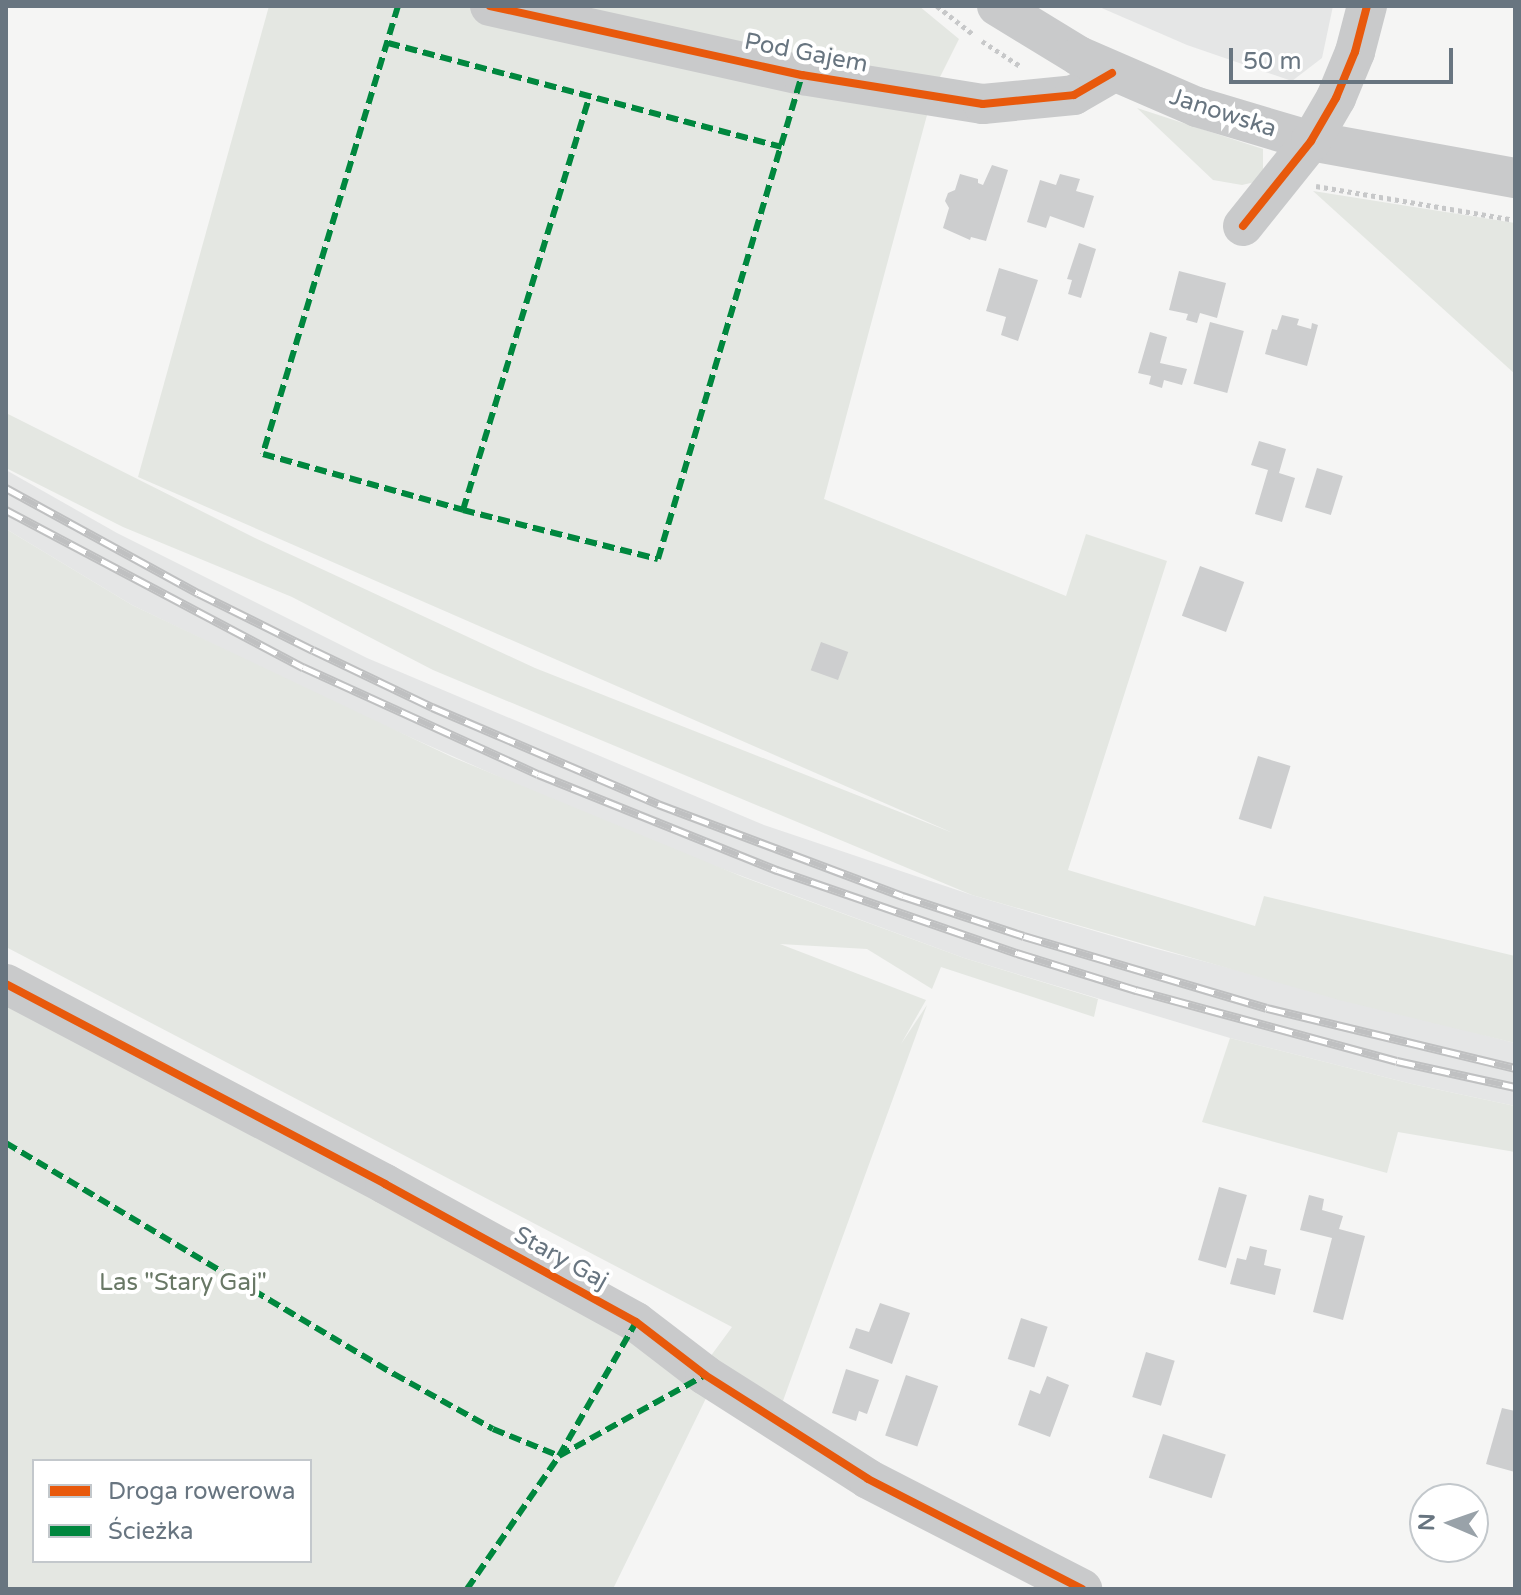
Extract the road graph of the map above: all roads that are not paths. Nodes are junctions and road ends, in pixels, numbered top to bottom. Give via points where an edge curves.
1 (490, 6) edge
2 (997, 6) edge
3 (1367, 6) edge
4 (1112, 73) junction
5 (1311, 141) junction
6 (1515, 178) edge
7 (1243, 226) dead end
8 (6, 984) edge
9 (1082, 1589) edge

1 - 4 street, Pod Gajem via 802,75 983,104 1074,95
2 - 4 street, Janowska
3 - 5 street via 1346,75
4 - 5 street, Janowska via 1197,107
5 - 6 street, Janowska
5 - 7 street
8 - 9 street, Stary Gaj via 636,1322 705,1375 868,1479

